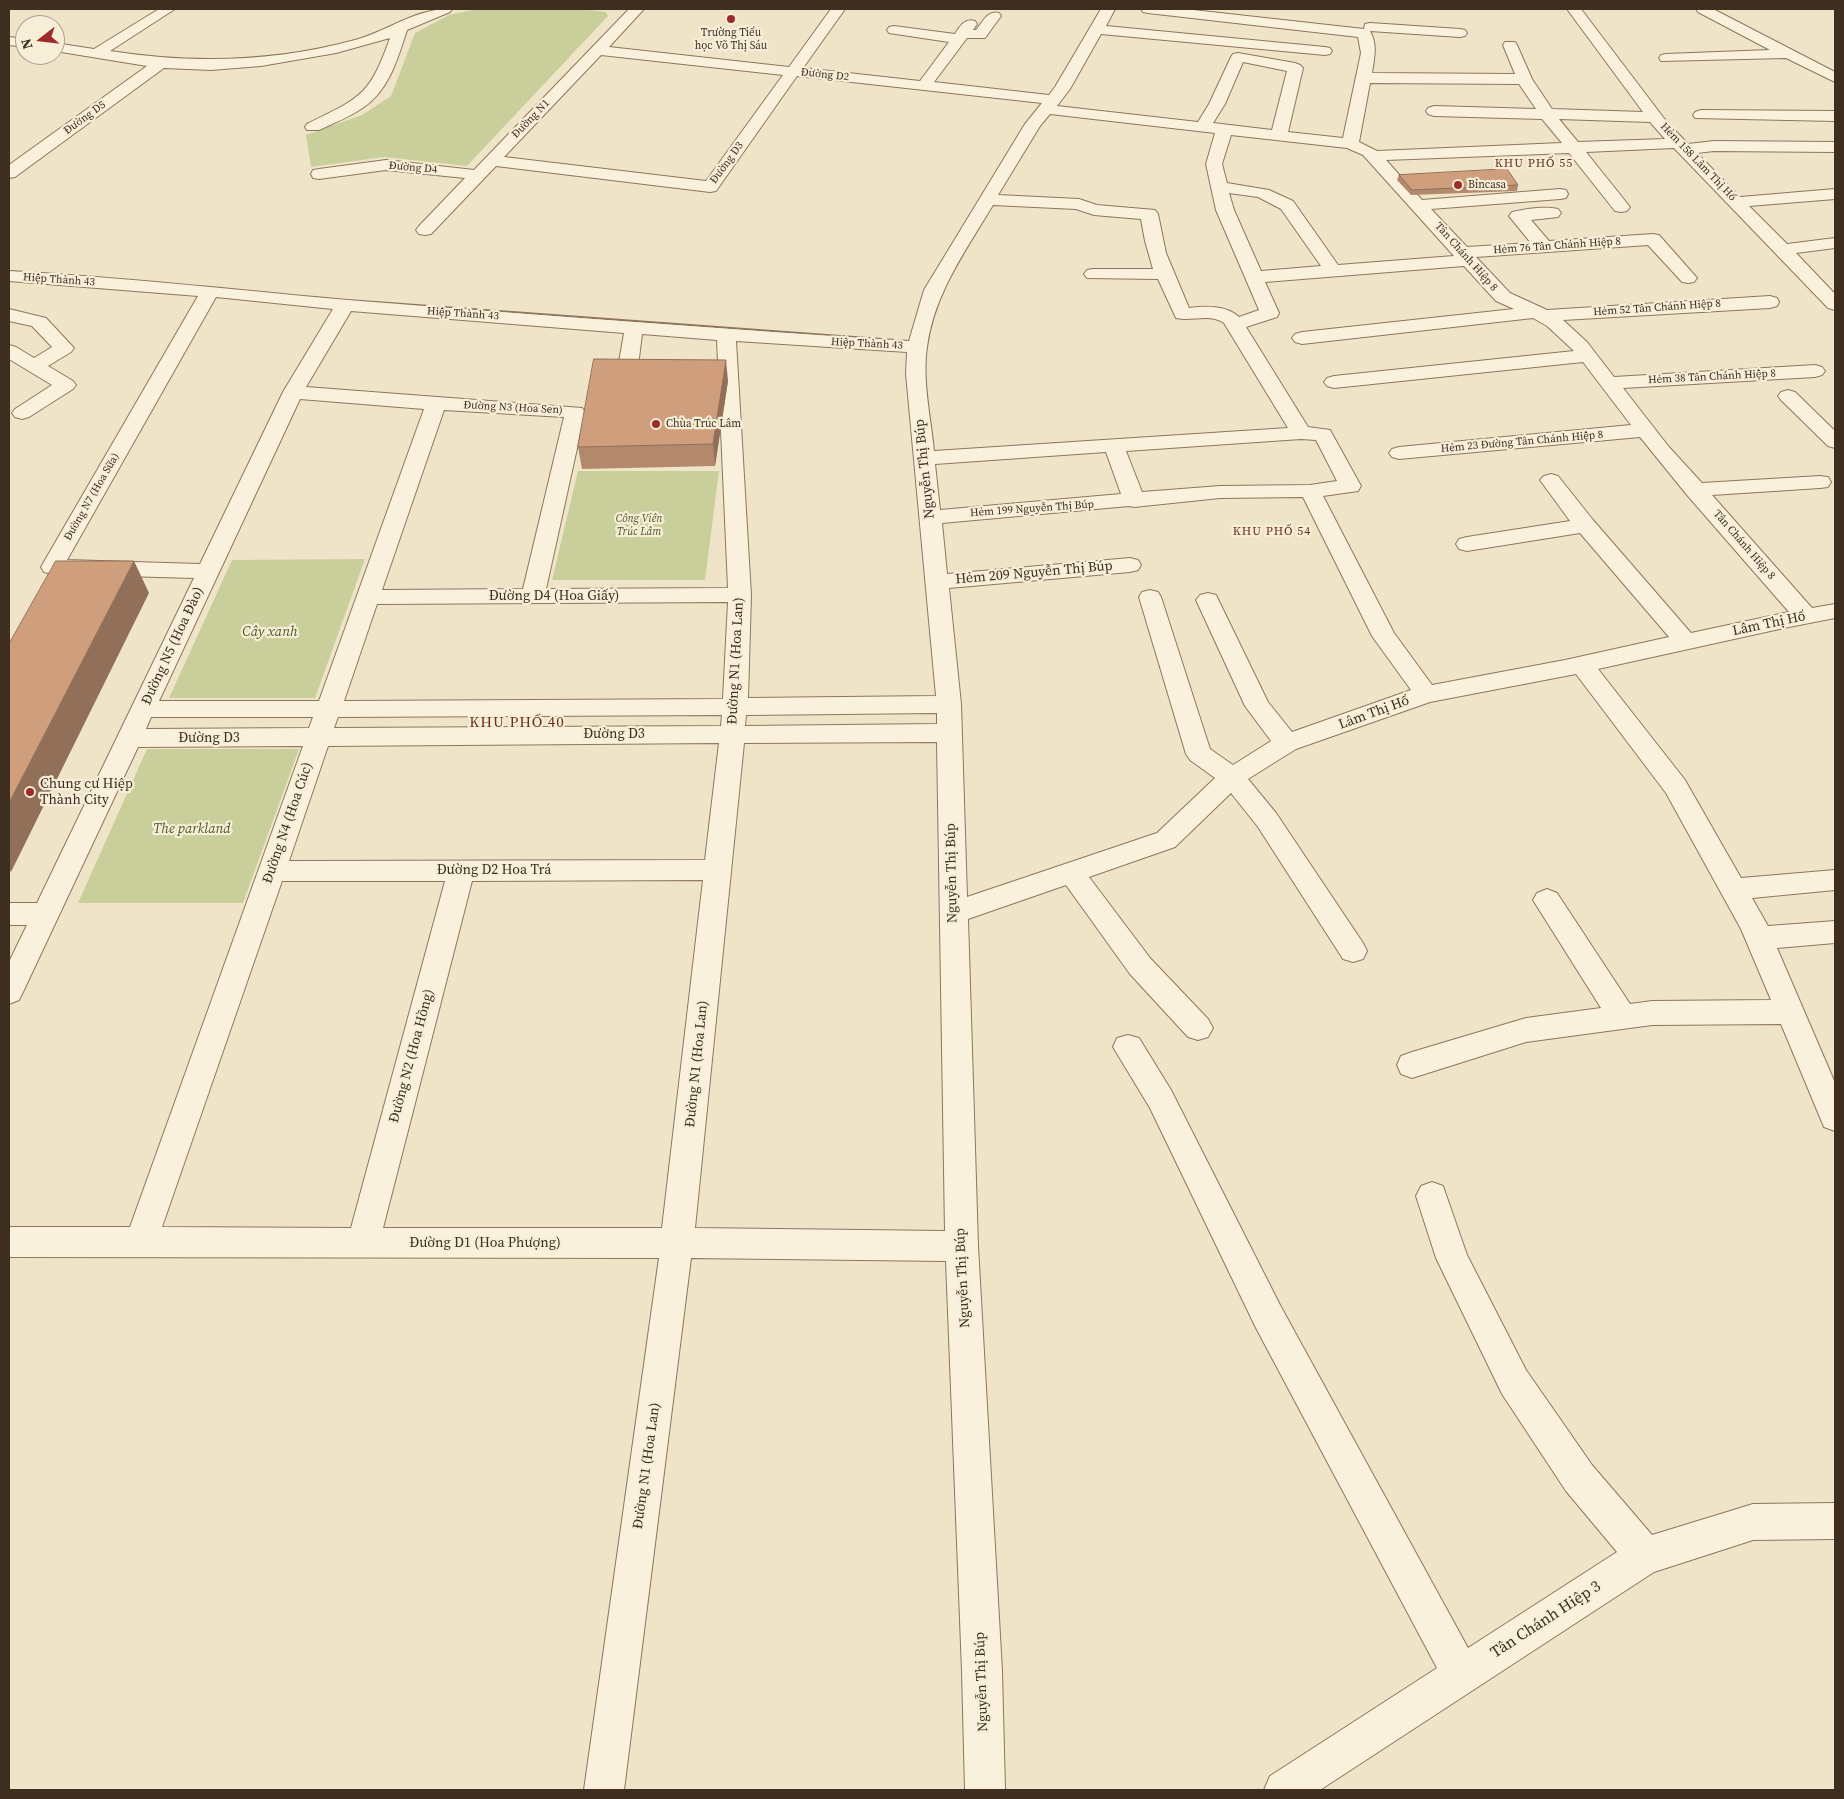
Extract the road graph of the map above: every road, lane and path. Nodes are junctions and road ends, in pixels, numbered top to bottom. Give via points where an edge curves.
1 (168, 9) edge
2 (445, 9) edge
3 (637, 9) edge
4 (838, 9) edge
5 (1148, 9) edge
6 (1574, 9) edge
7 (1738, 10) dead end
8 (1709, 12) edge
9 (1247, 14) edge
10 (1380, 15) dead end
11 (994, 16) dead end
12 (1102, 19) edge
13 (400, 30) junction
14 (894, 30) dead end
15 (1367, 30) junction
16 (964, 32) junction
17 (1460, 33) dead end
18 (1510, 45) dead end
19 (65, 48) edge
20 (598, 50) junction
21 (1325, 51) dead end
22 (97, 53) junction
23 (1788, 54) junction
24 (1666, 58) dead end
25 (162, 63) junction
26 (792, 72) junction
27 (1363, 78) junction
28 (1835, 78) edge
29 (1524, 79) junction
30 (924, 86) junction
31 (1049, 105) junction
32 (1434, 111) dead end
33 (1547, 114) junction
34 (1701, 115) dead end
35 (1835, 116) edge
36 (1654, 117) junction
37 (314, 127) dead end
38 (1203, 127) junction
39 (1224, 130) junction
40 (1279, 136) junction
41 (1350, 144) junction
42 (1681, 146) junction
43 (1835, 147) edge
44 (1572, 148) junction
45 (1375, 156) junction
46 (491, 160) junction
47 (9, 172) edge
48 (319, 174) dead end
49 (477, 175) junction
50 (1219, 187) junction
51 (1560, 194) dead end
52 (1835, 194) edge
53 (987, 200) junction
54 (1736, 202) junction
55 (1419, 205) junction
56 (1621, 207) dead end
57 (1552, 213) dead end
58 (425, 230) dead end
59 (1835, 243) edge
60 (1544, 247) junction
61 (1781, 250) junction
62 (1465, 257) junction
63 (1333, 270) junction
64 (1093, 274) dead end
65 (1164, 274) junction
66 (9, 276) edge
67 (1254, 276) junction
68 (1688, 278) dead end
69 (210, 291) junction
70 (1833, 299) edge
71 (1770, 302) dead end
72 (345, 305) junction
73 (1540, 314) junction
74 (9, 315) edge
75 (1235, 324) junction
76 (634, 326) junction
77 (726, 335) junction
78 (1302, 338) dead end
79 (917, 347) junction
80 (9, 351) edge
81 (1587, 356) junction
82 (35, 366) junction
83 (1815, 371) dead end
84 (627, 374) edge
85 (1334, 382) dead end
86 (1608, 383) junction
87 (293, 392) junction
88 (1788, 396) dead end
89 (436, 404) junction
90 (22, 413) dead end
91 (1645, 430) junction
92 (1301, 433) junction
93 (1835, 442) edge
94 (1114, 446) junction
95 (1399, 453) dead end
96 (924, 458) junction
97 (1551, 480) dead end
98 (1820, 482) dead end
99 (1695, 490) junction
100 (1310, 491) junction
101 (1134, 501) junction
102 (930, 517) junction
103 (1585, 525) junction
104 (1467, 544) dead end
105 (1130, 565) dead end
106 (208, 571) junction
107 (937, 582) junction
108 (740, 595) junction
109 (533, 596) junction
110 (368, 597) junction
111 (1150, 597) dead end
112 (1208, 600) dead end
113 (1835, 611) edge
114 (1806, 616) junction
115 (1686, 642) junction
116 (1581, 664) junction
117 (1426, 694) junction
118 (949, 704) junction
119 (143, 709) junction
120 (328, 709) junction
121 (734, 720) junction
122 (949, 733) junction
123 (319, 737) junction
124 (129, 738) junction
125 (1287, 743) junction
126 (1232, 777) junction
127 (461, 870) junction
128 (718, 870) junction
129 (272, 871) junction
130 (1071, 872) junction
131 (1835, 880) edge
132 (1733, 889) junction
133 (1547, 900) dead end
134 (953, 912) junction
135 (9, 914) edge
136 (46, 914) junction
137 (1835, 932) edge
138 (1760, 938) junction
139 (1353, 951) dead end
140 (9, 992) edge
141 (1790, 1012) junction
142 (1623, 1017) junction
143 (1198, 1028) dead end
144 (1128, 1047) dead end
145 (1412, 1066) dead end
146 (1835, 1118) edge
147 (1432, 1196) dead end
148 (9, 1242) edge
149 (141, 1242) junction
150 (363, 1242) junction
151 (678, 1243) junction
152 (962, 1246) junction
153 (1835, 1521) edge
154 (1645, 1556) junction
155 (1462, 1675) junction
156 (604, 1790) edge
157 (985, 1790) edge
158 (1284, 1790) edge

1 - 22 street
2 - 13 street
3 - 20 street, Đường N1
4 - 26 street, Đường D3
5 - 9 street
6 - 36 street, Hẻm 158 Lâm Thị Hố
7 - 8 street
8 - 23 street
9 - 15 street
10 - 15 street
11 - 16 street via 980,35
12 - 21 street
12 - 31 street, Nguyễn Thị Búp via 1062,89
13 - 25 street via 288,58 244,63
13 - 37 street via 377,86 364,100
14 - 16 street
15 - 17 street
15 - 27 street via 1368,53
16 - 30 street
18 - 29 street
19 - 22 street
20 - 26 street, Đường D2
20 - 46 street, Đường N1
22 - 25 street
23 - 24 street
23 - 28 street
25 - 47 street, Đường D5
26 - 30 street, Đường D2
26 - 46 street, Đường D3 via 710,187
27 - 29 street
27 - 41 street
29 - 33 street
30 - 31 street, Đường D2
31 - 38 street, Tân Chánh Hiệp 8
31 - 53 street, Nguyễn Thị Búp via 1033,124
32 - 33 street
33 - 36 street
33 - 44 street
34 - 35 street
36 - 42 street, Hẻm 158 Lâm Thị Hố
38 - 39 street, Tân Chánh Hiệp 8
38 - 40 street via 1238,57 1295,68
39 - 40 street, Tân Chánh Hiệp 8
39 - 50 street via 1214,164
40 - 41 street, Tân Chánh Hiệp 8
41 - 45 street, Tân Chánh Hiệp 8
42 - 43 street
42 - 44 street
42 - 54 street, Hẻm 158 Lâm Thị Hố
44 - 45 street
44 - 56 street
45 - 55 street, Tân Chánh Hiệp 8
46 - 49 street, Đường N1
48 - 49 street, Đường D4 via 386,165
49 - 58 street, Đường N1
50 - 63 street via 1279,198
50 - 67 street via 1225,210
51 - 55 street
52 - 54 street
53 - 65 street via 1080,204 1094,210 1150,214 1151,236
53 - 79 street, Nguyễn Thị Búp via 933,290
54 - 61 street, Hẻm 158 Lâm Thị Hố
55 - 62 street, Tân Chánh Hiệp 8
57 - 60 street via 1518,216
59 - 61 street
60 - 62 street, Hẻm 76 Tân Chánh Hiệp 8
60 - 68 street, Hẻm 76 Tân Chánh Hiệp 8 via 1653,239
61 - 70 street, Hẻm 158 Lâm Thị Hố
62 - 63 street, Hẻm 76 Tân Chánh Hiệp 8
62 - 73 street, Tân Chánh Hiệp 8 via 1503,297
63 - 67 street, Hẻm 76 Tân Chánh Hiệp 8
64 - 65 street
65 - 75 street via 1183,314 1219,312 1228,315
66 - 69 street, Hiệp Thành 43
67 - 75 street via 1270,313
69 - 72 street, Hiệp Thành 43
69 - 106 street, Đường N7 (Hoa Sữa) via 52,567
71 - 73 street, Hẻm 52 Tân Chánh Hiệp 8
72 - 76 street, Hiệp Thành 43
72 - 87 street, Đường N5 (Hoa Đào)
73 - 78 street, Hẻm 52 Tân Chánh Hiệp 8
73 - 81 street, Tân Chánh Hiệp 8 via 1554,322
74 - 82 street via 39,322 64,348
75 - 92 street
76 - 77 street, Hiệp Thành 43
76 - 84 street
77 - 79 street, Hiệp Thành 43
77 - 108 street, Đường N1 (Hoa Lan)
79 - 96 street, Nguyễn Thị Búp via 916,374
80 - 82 street
81 - 85 street
81 - 86 street, Tân Chánh Hiệp 8
82 - 90 street via 66,385
83 - 86 street, Hẻm 38 Tân Chánh Hiệp 8
86 - 91 street, Tân Chánh Hiệp 8
87 - 89 street, Đường N3 (Hoa Sen)
87 - 106 street, Đường N5 (Hoa Đào)
88 - 93 street
89 - 109 street, Đường N3 (Hoa Sen) via 575,412
89 - 110 street, Đường N4 (Hoa Cúc)
91 - 95 street, Hẻm 23 Đường Tân Chánh Hiệp 8
91 - 99 street, Tân Chánh Hiệp 8
92 - 94 street
92 - 100 street, Hẻm 199 Nguyễn Thị Búp via 1323,434 1350,486
94 - 96 street
94 - 101 street
96 - 102 street, Nguyễn Thị Búp
97 - 103 street
98 - 99 street
99 - 114 street, Tân Chánh Hiệp 8
100 - 101 street, Hẻm 199 Nguyễn Thị Búp via 1220,492
100 - 117 street via 1384,636
101 - 102 street, Hẻm 199 Nguyễn Thị Búp
102 - 107 street, Nguyễn Thị Búp
103 - 104 street
103 - 115 street
105 - 107 street, Hẻm 209 Nguyễn Thị Búp
106 - 119 street, Đường N5 (Hoa Đào)
107 - 118 street, Nguyễn Thị Búp
108 - 109 street, Đường D4 (Hoa Giấy)
108 - 121 street, Đường N1 (Hoa Lan)
109 - 110 street, Đường D4 (Hoa Giấy)
110 - 120 street, Đường N4 (Hoa Cúc)
111 - 126 street via 1199,754
112 - 125 street via 1257,706
113 - 114 street, Lâm Thị Hố
114 - 115 street, Lâm Thị Hố
115 - 116 street, Lâm Thị Hố
116 - 117 street, Lâm Thị Hố
116 - 132 street via 1676,787
117 - 125 street, Lâm Thị Hố
118 - 121 street, Đường D3
118 - 122 street, Nguyễn Thị Búp
119 - 120 street, Đường D3
119 - 124 street, Đường N5 (Hoa Đào)
120 - 121 street, Đường D3
120 - 123 street, Đường N4 (Hoa Cúc)
121 - 122 street, Đường D3
121 - 123 street, Đường D3
121 - 128 street, Đường N1 (Hoa Lan)
122 - 134 street, Nguyễn Thị Búp
123 - 124 street, Đường D3
123 - 129 street, Đường N4 (Hoa Cúc)
124 - 136 street, Đường N5 (Hoa Đào)
125 - 126 street, Lâm Thị Hố
126 - 130 street, Lâm Thị Hố via 1166,840
126 - 139 street via 1267,820
127 - 128 street, Đường D2 Hoa Trá
127 - 129 street, Đường D2 Hoa Trá
127 - 150 street, Đường N2 (Hoa Hồng)
128 - 151 street, Đường N1 (Hoa Lan)
129 - 149 street, Đường N4 (Hoa Cúc)
130 - 134 street, Lâm Thị Hố
130 - 143 street via 1140,966
131 - 132 street
132 - 138 street
133 - 142 street
134 - 152 street, Nguyễn Thị Búp
135 - 136 street
136 - 140 street, Đường N5 (Hoa Đào)
137 - 138 street
138 - 141 street
141 - 142 street via 1652,1013
141 - 146 street
142 - 145 street via 1526,1030
144 - 155 street via 1150,1078 1328,1434
147 - 154 street via 1452,1258 1514,1382 1579,1478
148 - 149 street, Đường D1 (Hoa Phượng)
149 - 150 street, Đường D1 (Hoa Phượng)
150 - 151 street, Đường D1 (Hoa Phượng)
151 - 152 street, Đường D1 (Hoa Phượng)
151 - 156 street, Đường N1 (Hoa Lan)
152 - 157 street, Nguyễn Thị Búp
153 - 154 street, Tân Chánh Hiệp 3 via 1753,1522
154 - 155 street, Tân Chánh Hiệp 3
155 - 158 street, Tân Chánh Hiệp 3

